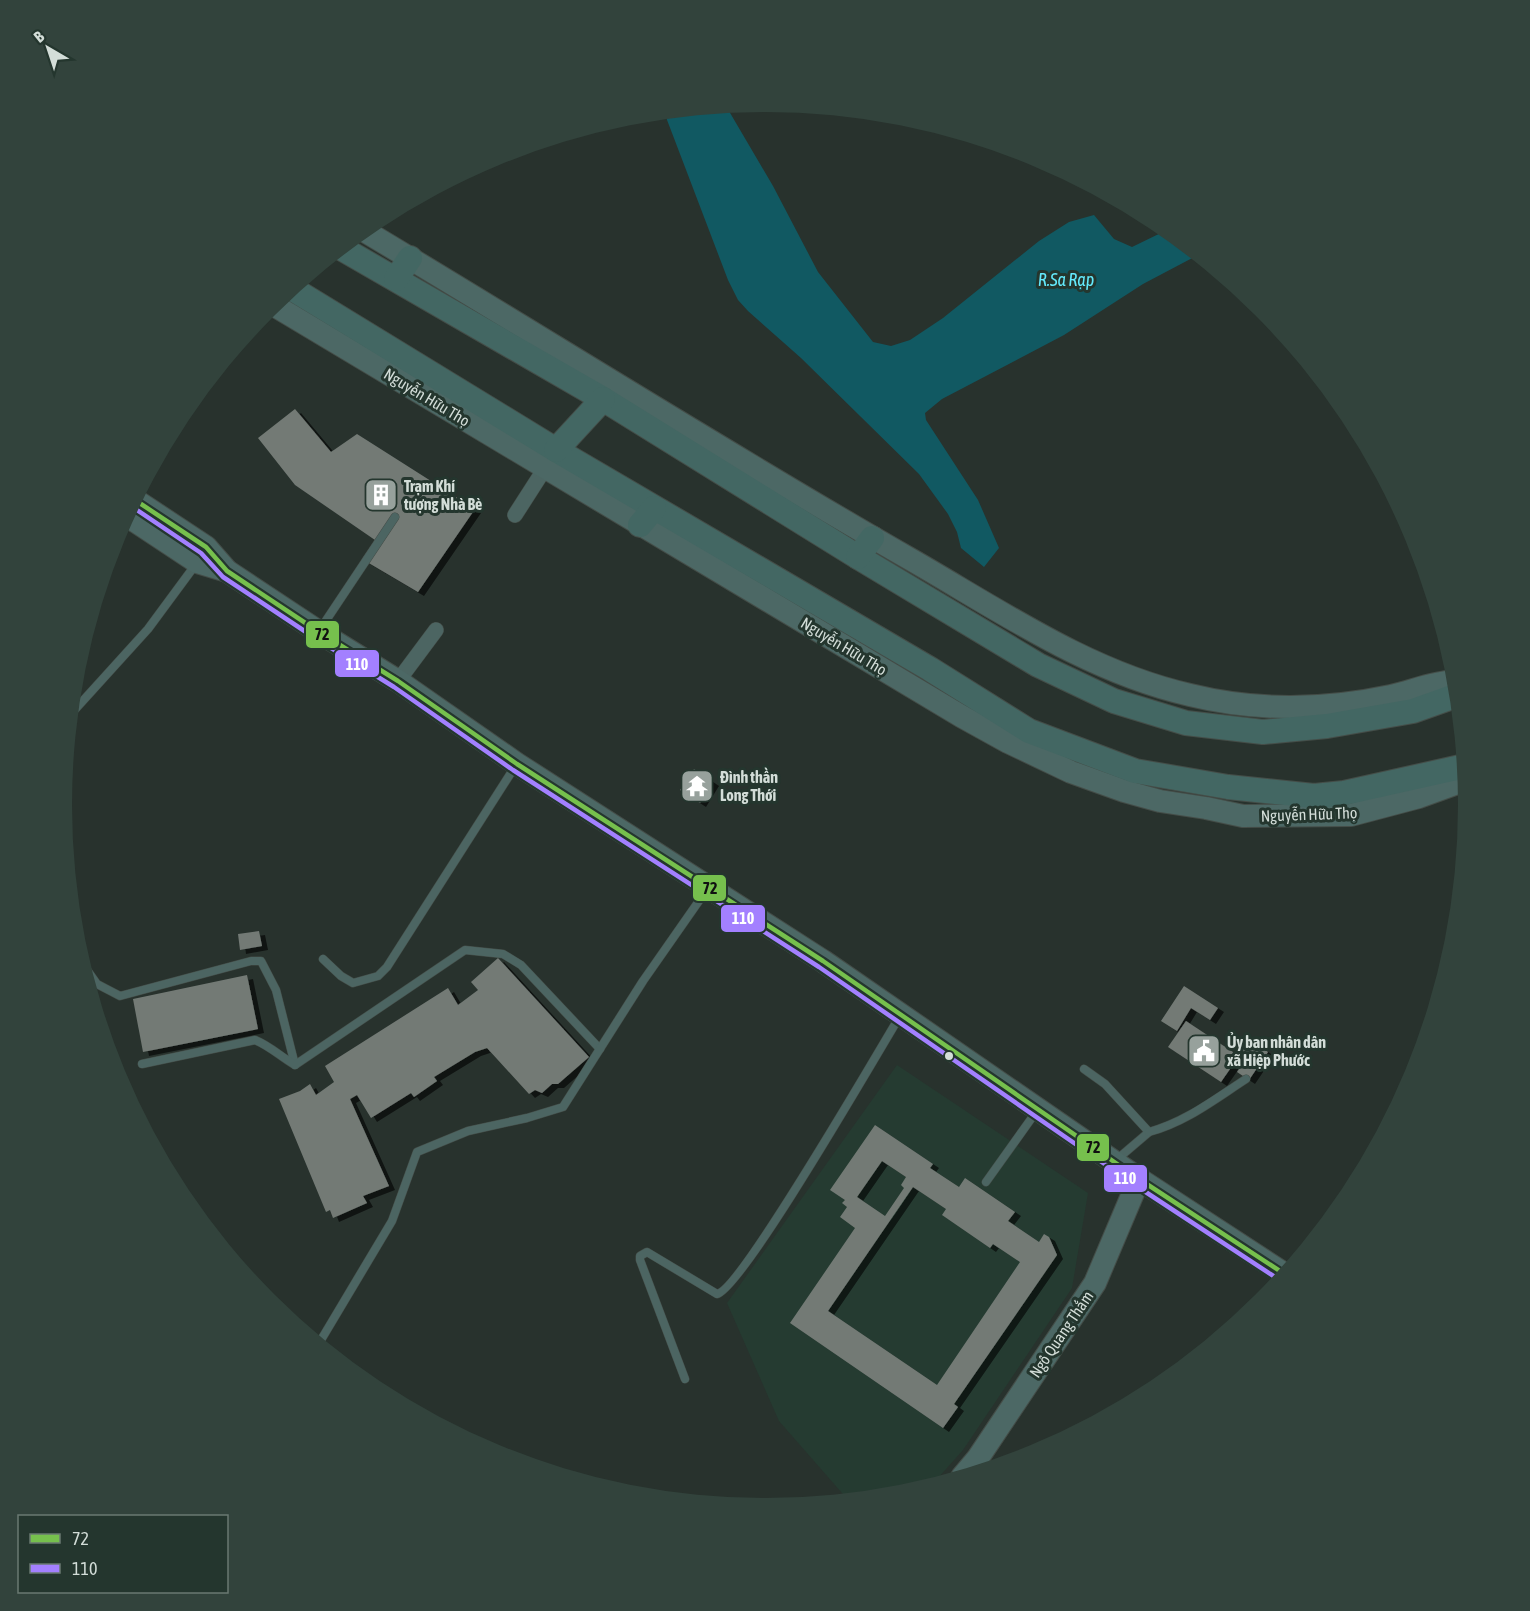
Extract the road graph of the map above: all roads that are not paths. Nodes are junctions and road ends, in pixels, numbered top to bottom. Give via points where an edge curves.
1 (372, 235) edge
2 (348, 252) edge
3 (410, 258) junction
4 (396, 279) junction
5 (298, 293) edge
6 (281, 309) edge
7 (603, 399) junction
8 (550, 459) junction
9 (141, 504) edge
10 (515, 515) dead end
11 (647, 516) junction
12 (395, 518) dead end
13 (134, 520) edge
14 (873, 538) junction
15 (858, 557) junction
16 (197, 562) junction
17 (227, 571) junction
18 (436, 630) dead end
19 (319, 632) junction
20 (398, 681) junction
21 (1447, 681) edge
22 (1449, 698) edge
23 (80, 704) edge
24 (516, 764) junction
25 (1457, 768) edge
26 (1458, 783) edge
27 (708, 887) junction
28 (323, 959) dead end
29 (95, 982) edge
30 (900, 1014) junction
31 (600, 1049) junction
32 (142, 1064) dead end
33 (295, 1065) junction
34 (1084, 1069) dead end
35 (1246, 1079) dead end
36 (1038, 1109) junction
37 (1149, 1132) junction
38 (1114, 1162) junction
39 (1139, 1179) junction
40 (986, 1182) dead end
41 (1279, 1270) edge
42 (322, 1338) edge
43 (685, 1379) dead end
44 (971, 1467) edge

1 - 3 main road
2 - 4 main road
3 - 4 main road
3 - 14 main road
4 - 7 main road
5 - 8 main road, Nguyễn Hữu Thọ
6 - 8 main road, Nguyễn Hữu Thọ
7 - 8 main road
7 - 15 main road
8 - 10 street
8 - 11 main road, Nguyễn Hữu Thọ
9 - 17 main road via 206,548
11 - 25 main road, Nguyễn Hữu Thọ via 930,669 1029,731 1135,771 1228,787 1314,795 1344,793
11 - 26 main road, Nguyễn Hữu Thọ via 1008,742 1071,772 1124,791 1243,816 1351,815 1419,798
12 - 19 lane
13 - 16 main road
14 - 15 main road
14 - 21 main road via 1074,653 1133,678 1190,695 1295,708 1390,696
15 - 22 main road via 1038,665 1114,701 1186,723 1263,732 1327,726 1413,711
16 - 17 main road
16 - 23 lane via 148,628
17 - 19 main road
18 - 20 street
19 - 20 main road
20 - 24 main road
24 - 27 main road
24 - 28 lane via 387,967 378,976 353,983
27 - 30 main road
27 - 31 lane
29 - 33 lane via 120,996 261,961 276,990
30 - 36 main road
30 - 43 lane via 780,1214 725,1290 717,1294 647,1252 640,1256
31 - 33 lane via 521,965 503,954 465,950
31 - 42 lane via 563,1107 468,1131 417,1152 392,1221
32 - 33 lane via 255,1040
34 - 37 lane via 1105,1084
35 - 37 lane via 1187,1117
36 - 38 main road
36 - 40 lane
37 - 38 lane
38 - 39 main road
39 - 41 main road
39 - 44 main road, Ngô Quang Thắm via 1095,1283

